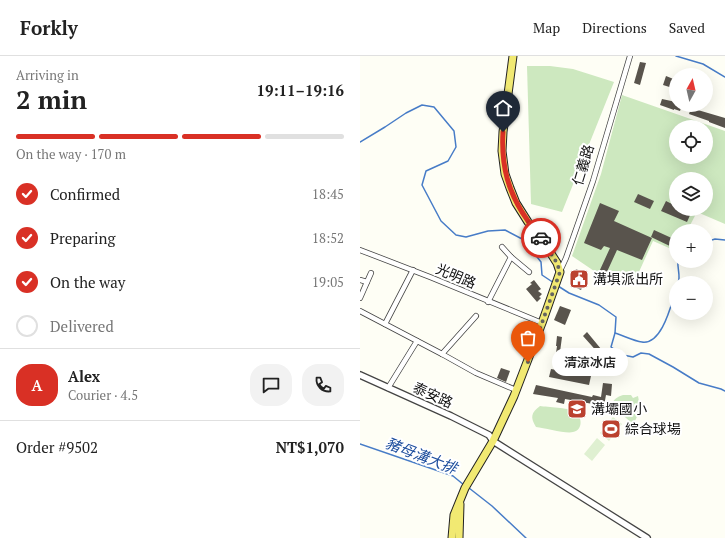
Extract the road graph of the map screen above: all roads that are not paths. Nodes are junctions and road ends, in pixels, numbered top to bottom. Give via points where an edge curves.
1 (513, 56) edge
2 (630, 56) edge
3 (502, 247) dead end
4 (360, 250) edge
5 (511, 257) junction
6 (413, 270) junction
7 (529, 272) dead end
8 (560, 272) junction
9 (371, 273) dead end
10 (360, 280) edge
11 (367, 282) junction
12 (360, 298) edge
13 (488, 302) junction
14 (360, 311) edge
15 (476, 316) dead end
16 (542, 323) junction
17 (385, 324) junction
18 (417, 341) junction
19 (442, 354) junction
20 (360, 375) edge
21 (388, 388) junction
22 (516, 390) junction
23 (493, 441) junction
24 (460, 500) junction
25 (452, 538) edge
26 (459, 538) edge
27 (647, 538) edge

1 - 8 main road via 503,132 502,151 506,174 516,203 541,238
2 - 8 street, 仁義路 via 593,181
3 - 5 street
4 - 6 street, 光明路
5 - 7 street
5 - 13 street
6 - 13 street, 光明路
6 - 17 street
8 - 16 main road, 仁義路
9 - 11 street
10 - 11 street
11 - 12 street
13 - 16 street, 光明路
14 - 17 street
15 - 19 street
16 - 22 main road
17 - 18 street
18 - 19 street
18 - 21 street
19 - 22 street via 476,373
20 - 21 street, 泰安路
21 - 23 street, 泰安路 via 489,435
22 - 23 main road
23 - 24 main road
23 - 27 street, 泰安路
24 - 25 main road via 454,515
24 - 26 main road

